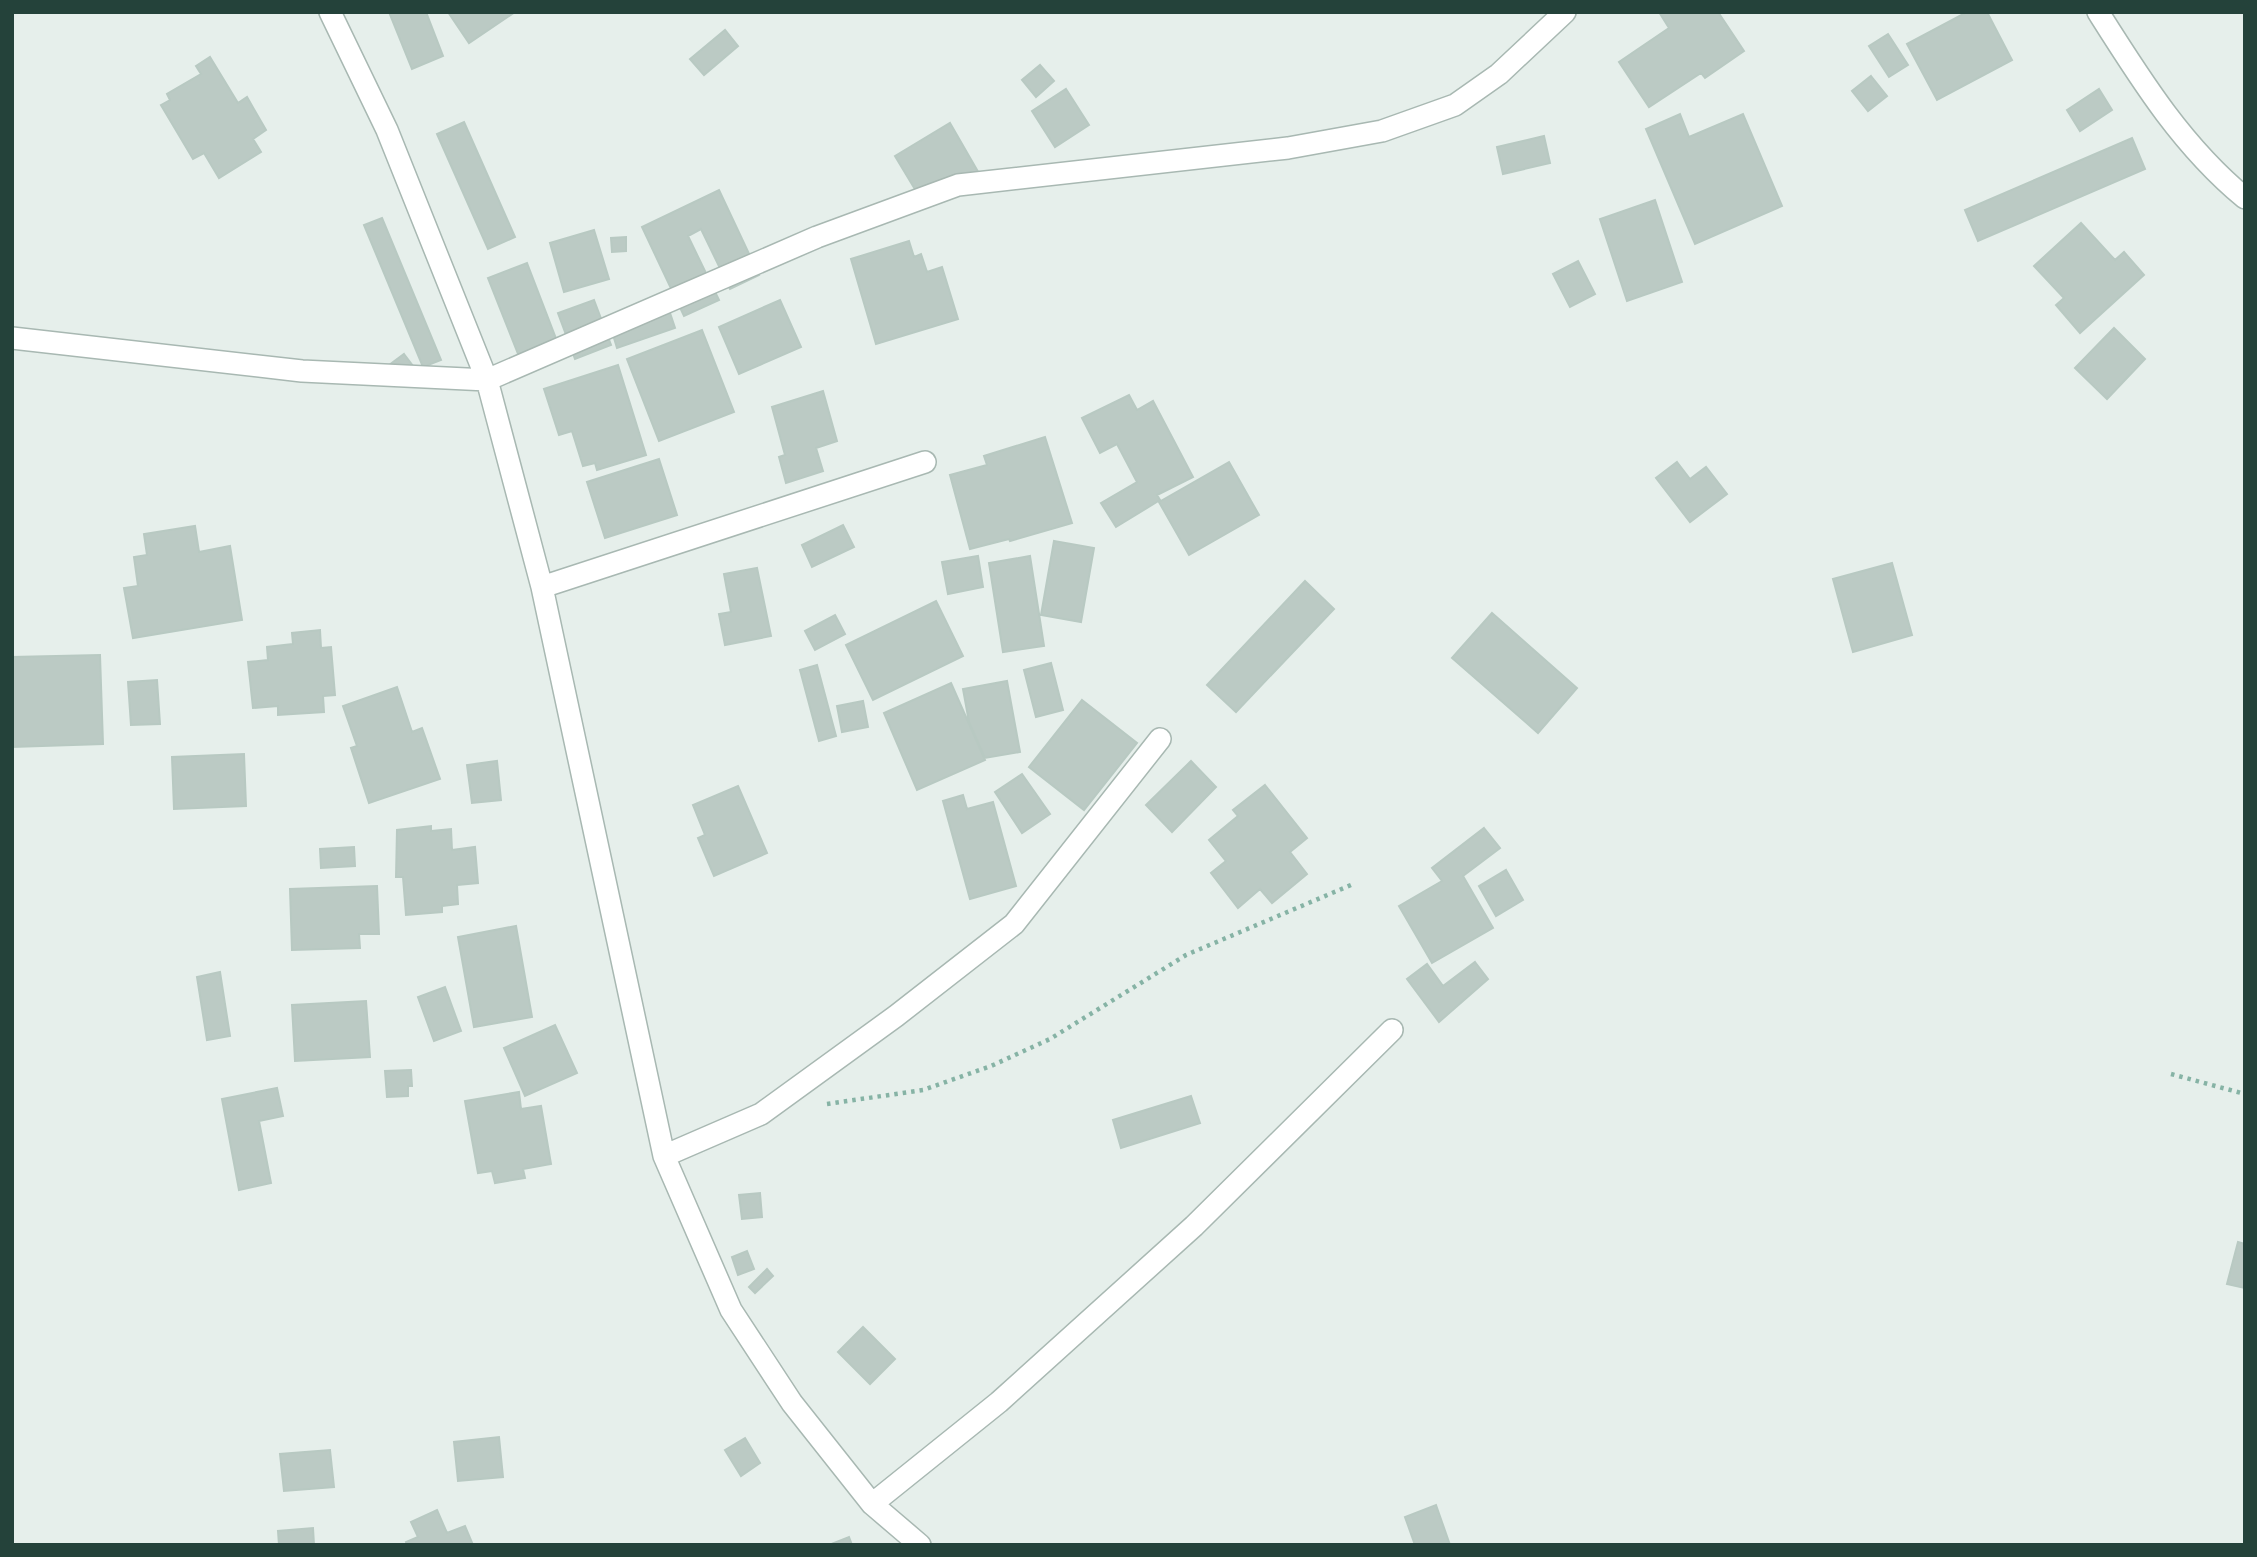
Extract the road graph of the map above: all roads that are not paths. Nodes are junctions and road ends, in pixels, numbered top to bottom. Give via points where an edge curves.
1 (330, 12) edge
2 (1564, 12) edge
3 (2098, 12) edge
4 (2245, 198) edge
5 (12, 338) edge
6 (487, 380) junction
7 (925, 462) dead end
8 (542, 587) junction
9 (1160, 739) dead end
10 (1392, 1030) dead end
11 (664, 1156) junction
12 (872, 1504) junction
13 (920, 1545) edge

1 - 6 street via 387,130
2 - 6 street via 1500,74 1455,105 1382,131 1288,148 958,185 817,237
3 - 4 street via 2156,105
5 - 6 street via 302,371
6 - 8 street
7 - 8 street
8 - 11 street
9 - 11 street via 1014,924 761,1114
10 - 12 street via 1194,1226 999,1402
11 - 12 street via 731,1310 792,1403
12 - 13 street

